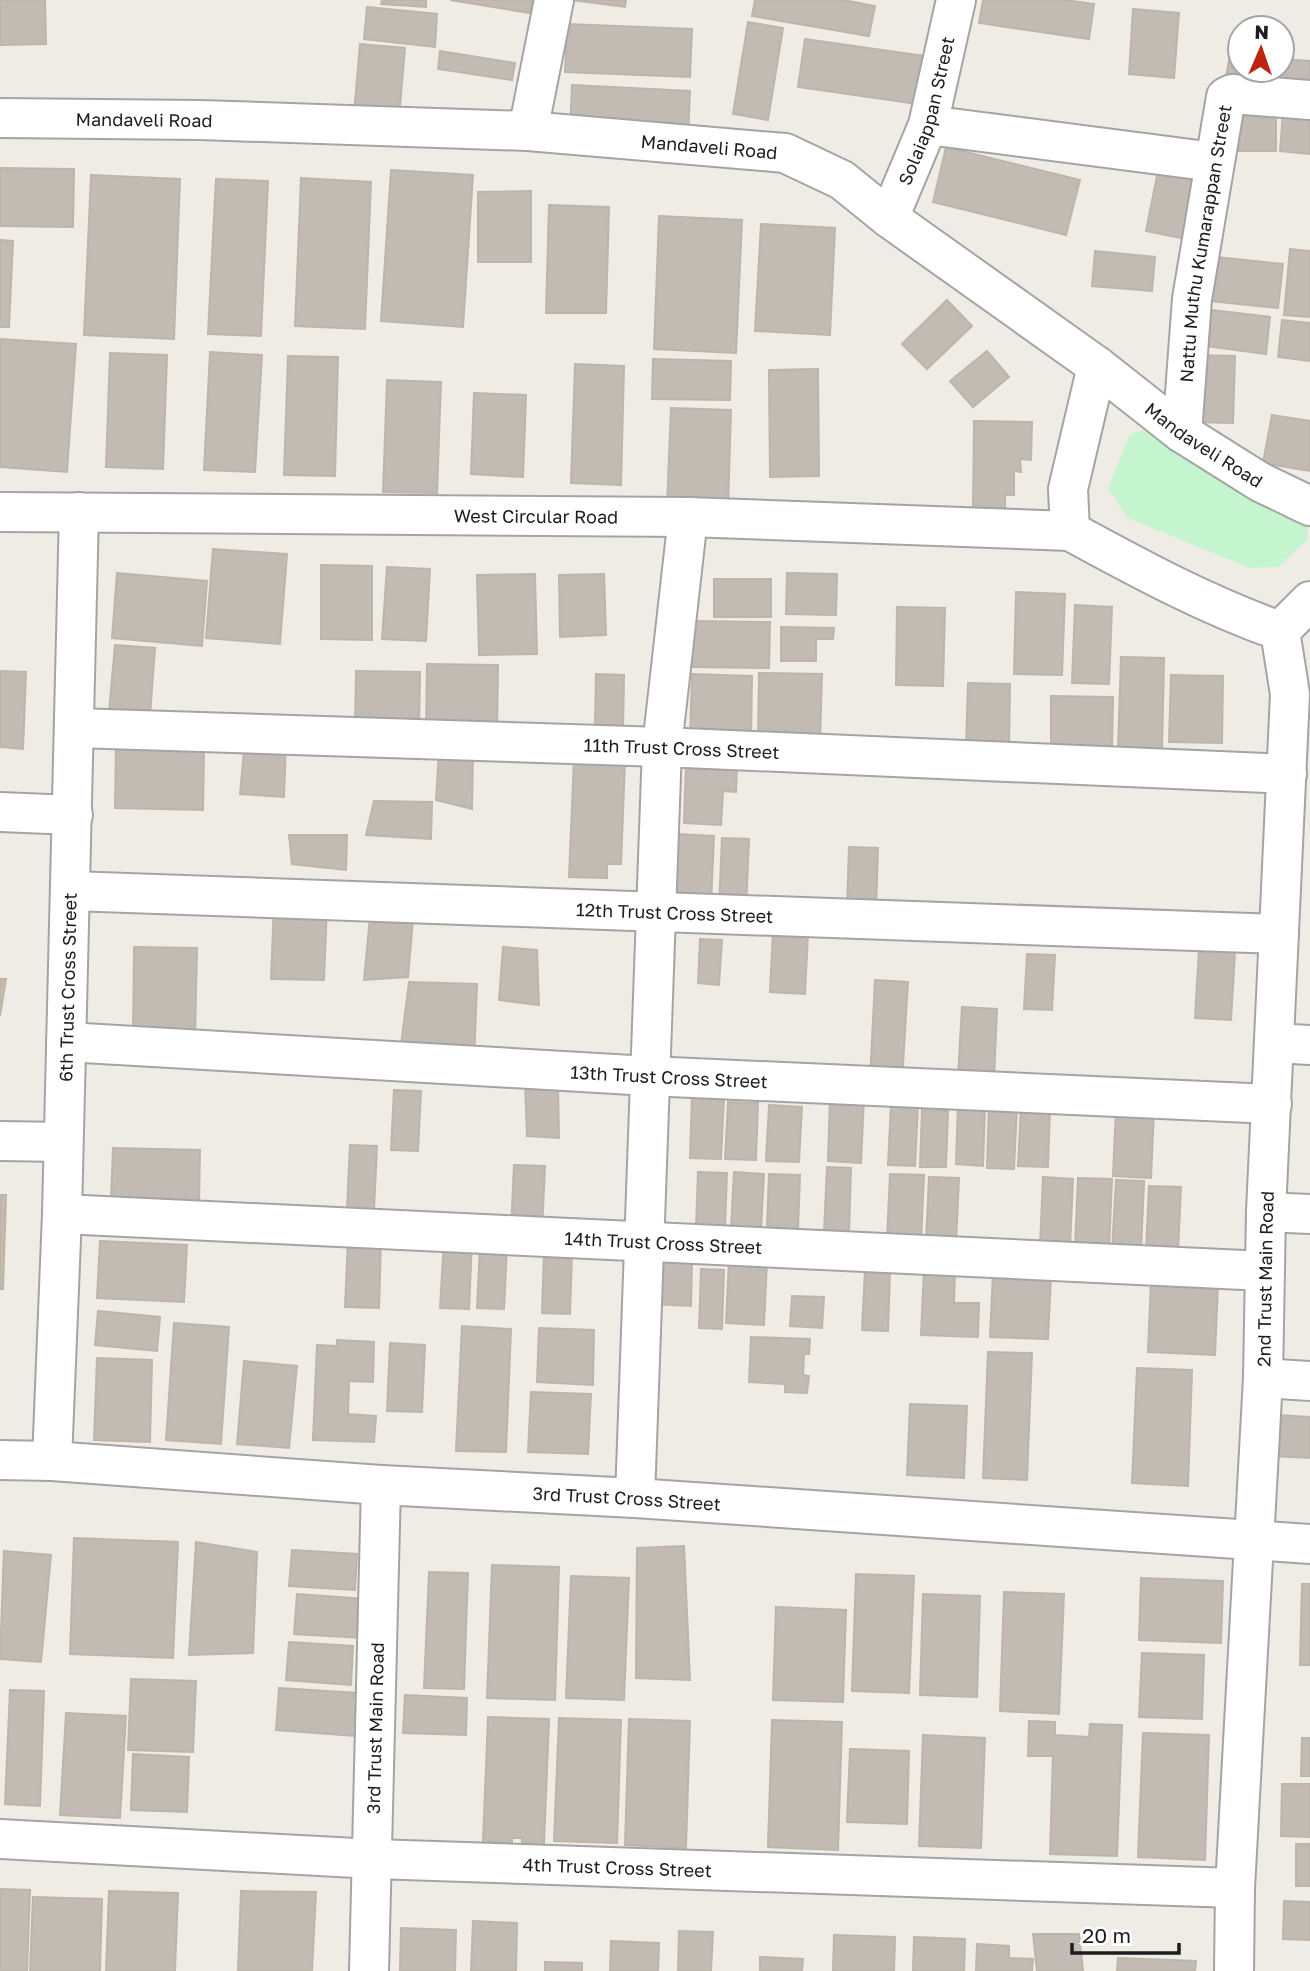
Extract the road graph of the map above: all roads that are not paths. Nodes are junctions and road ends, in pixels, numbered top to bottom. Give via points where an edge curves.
1 (554, 0) edge
2 (956, 0) edge
3 (1310, 100) edge
4 (0, 118) edge
5 (928, 125) junction
6 (528, 131) junction
7 (1214, 162) junction
8 (889, 218) junction
9 (1097, 366) junction
10 (1182, 433) junction
11 (1310, 506) edge
12 (0, 512) edge
13 (79, 512) junction
14 (688, 517) junction
15 (1070, 531) junction
16 (1310, 601) edge
17 (1280, 631) junction
18 (75, 728) junction
19 (662, 747) junction
20 (1287, 774) junction
21 (0, 813) edge
22 (73, 815) junction
23 (71, 891) junction
24 (655, 912) junction
25 (1279, 934) junction
26 (66, 1042) junction
27 (1292, 1044) edge
28 (649, 1076) junction
29 (1272, 1104) junction
30 (0, 1141) edge
31 (63, 1143) junction
32 (1266, 1212) junction
33 (62, 1214) junction
34 (1310, 1214) edge
35 (645, 1241) junction
36 (1265, 1271) junction
37 (1263, 1378) junction
38 (1310, 1381) edge
39 (0, 1460) edge
40 (52, 1461) junction
41 (381, 1485) junction
42 (635, 1499) junction
43 (1254, 1541) junction
44 (1310, 1544) edge
45 (0, 1839) edge
46 (374, 1859) junction
47 (1235, 1888) junction
48 (369, 1971) edge
49 (1234, 1971) edge

1 - 6 street
2 - 5 street, Solaiappan Street
3 - 7 street, Nattu Muthu Kumarappan Street via 1228,95
4 - 6 street, Mandaveli Road
5 - 7 street
5 - 8 street, Solaiappan Street
6 - 8 street, Mandaveli Road via 785,153 842,180
7 - 10 street, Nattu Muthu Kumarappan Street via 1192,299
8 - 9 street, Mandaveli Road
9 - 10 street, Mandaveli Road
9 - 15 street via 1068,489
10 - 11 street, Mandaveli Road via 1260,482
12 - 13 street, West Circular Road
13 - 14 street, West Circular Road
13 - 18 street, 6th Trust Cross Street
14 - 15 street, West Circular Road
14 - 19 street
15 - 17 street via 1239,617
16 - 17 street
17 - 20 street, 2nd Trust Main Road via 1290,694
18 - 19 street, 11th Trust Cross Street
18 - 22 street, 6th Trust Cross Street
19 - 20 street, 11th Trust Cross Street
19 - 24 street
20 - 25 street, 2nd Trust Main Road
21 - 22 street
22 - 23 street, 6th Trust Cross Street
23 - 24 street, 12th Trust Cross Street
23 - 26 street, 6th Trust Cross Street
24 - 25 street, 12th Trust Cross Street
24 - 28 street
25 - 27 street, 2nd Trust Main Road
26 - 28 street, 13th Trust Cross Street
26 - 31 street, 6th Trust Cross Street
27 - 29 street, 2nd Trust Main Road
28 - 29 street, 13th Trust Cross Street
28 - 35 street
29 - 32 street, 2nd Trust Main Road
30 - 31 street
31 - 33 street, 6th Trust Cross Street
32 - 34 street
32 - 36 street, 2nd Trust Main Road
33 - 35 street, 14th Trust Cross Street
33 - 40 street, 6th Trust Cross Street
35 - 36 street, 14th Trust Cross Street
35 - 42 street
36 - 37 street, 2nd Trust Main Road
37 - 38 street
37 - 43 street, 2nd Trust Main Road
39 - 40 street, 3rd Trust Cross Street
40 - 41 street, 3rd Trust Cross Street
41 - 42 street, 3rd Trust Cross Street
41 - 46 street, 3rd Trust Main Road
42 - 43 street, 3rd Trust Cross Street
43 - 44 street, 3rd Trust Cross Street
43 - 47 street, 2nd Trust Main Road
45 - 46 street, 4th Trust Cross Street
46 - 47 street, 4th Trust Cross Street
46 - 48 street, 3rd Trust Main Road
47 - 49 street, 2nd Trust Main Road

